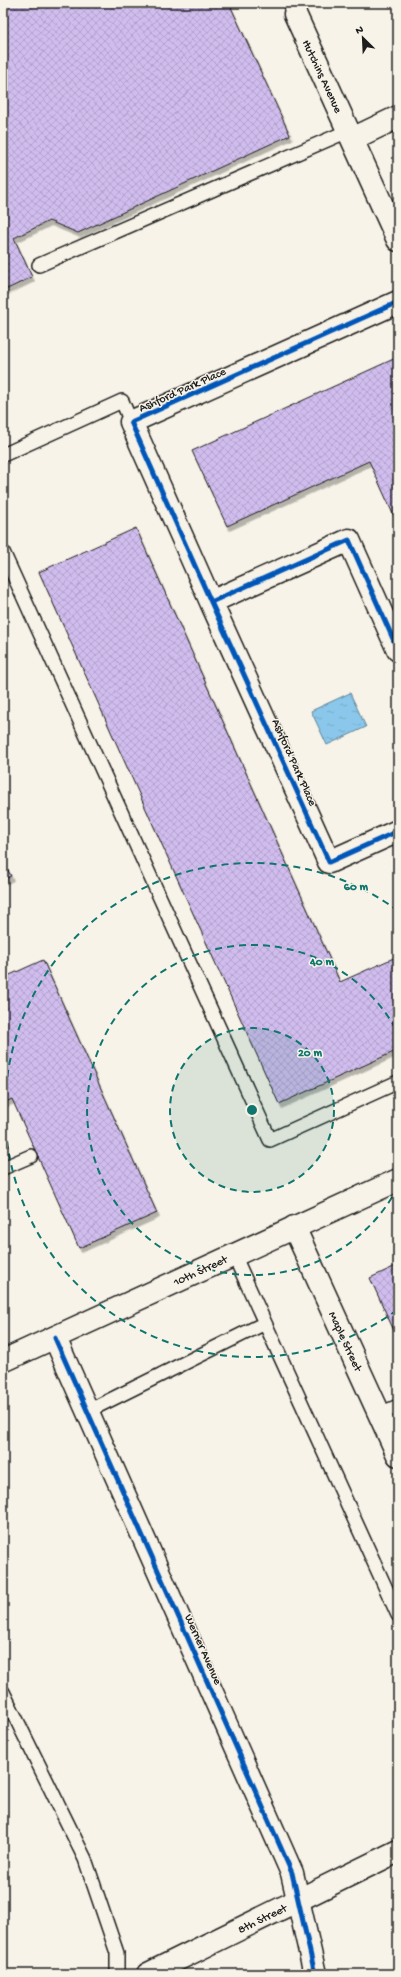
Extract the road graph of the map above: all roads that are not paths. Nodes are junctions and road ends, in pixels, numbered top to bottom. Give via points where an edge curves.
1 (294, 14) dead end
2 (398, 117) edge
3 (350, 135) junction
4 (398, 240) edge
5 (40, 265) dead end
6 (398, 302) edge
7 (132, 422) junction
8 (3, 455) edge
9 (3, 552) edge
10 (211, 602) junction
11 (398, 650) edge
12 (398, 831) edge
13 (398, 1082) edge
14 (31, 1156) dead end
15 (3, 1168) edge
16 (398, 1180) edge
17 (294, 1227) junction
18 (234, 1255) junction
19 (265, 1323) junction
20 (55, 1338) junction
21 (3, 1361) edge
22 (389, 1410) edge
23 (88, 1411) junction
24 (398, 1455) edge
25 (398, 1615) edge
26 (3, 1692) edge
27 (398, 1851) edge
28 (299, 1900) junction
29 (117, 1974) edge
30 (148, 1974) edge
31 (315, 1974) edge

1 - 3 street, Hutchins Avenue
2 - 3 street
3 - 4 street
3 - 5 lane
6 - 7 street, Ashford Park Place
7 - 8 lane via 122,401
7 - 10 street, Ashford Park Place
9 - 13 lane via 270,1140
10 - 11 street via 349,540
10 - 12 street, Ashford Park Place via 329,862
14 - 15 lane
16 - 17 street, 10th Street
17 - 18 street, 10th Street
17 - 22 street, Maple Street
18 - 19 lane
18 - 20 street, 10th Street
19 - 23 lane
19 - 25 lane
20 - 21 street, 10th Street
20 - 23 street, Werner Avenue
22 - 24 street, Maple Street
23 - 28 street, Werner Avenue via 292,1873
26 - 29 lane via 85,1859 117,1953
27 - 28 street, 8th Street
28 - 30 street, 8th Street
28 - 31 street, Werner Avenue

